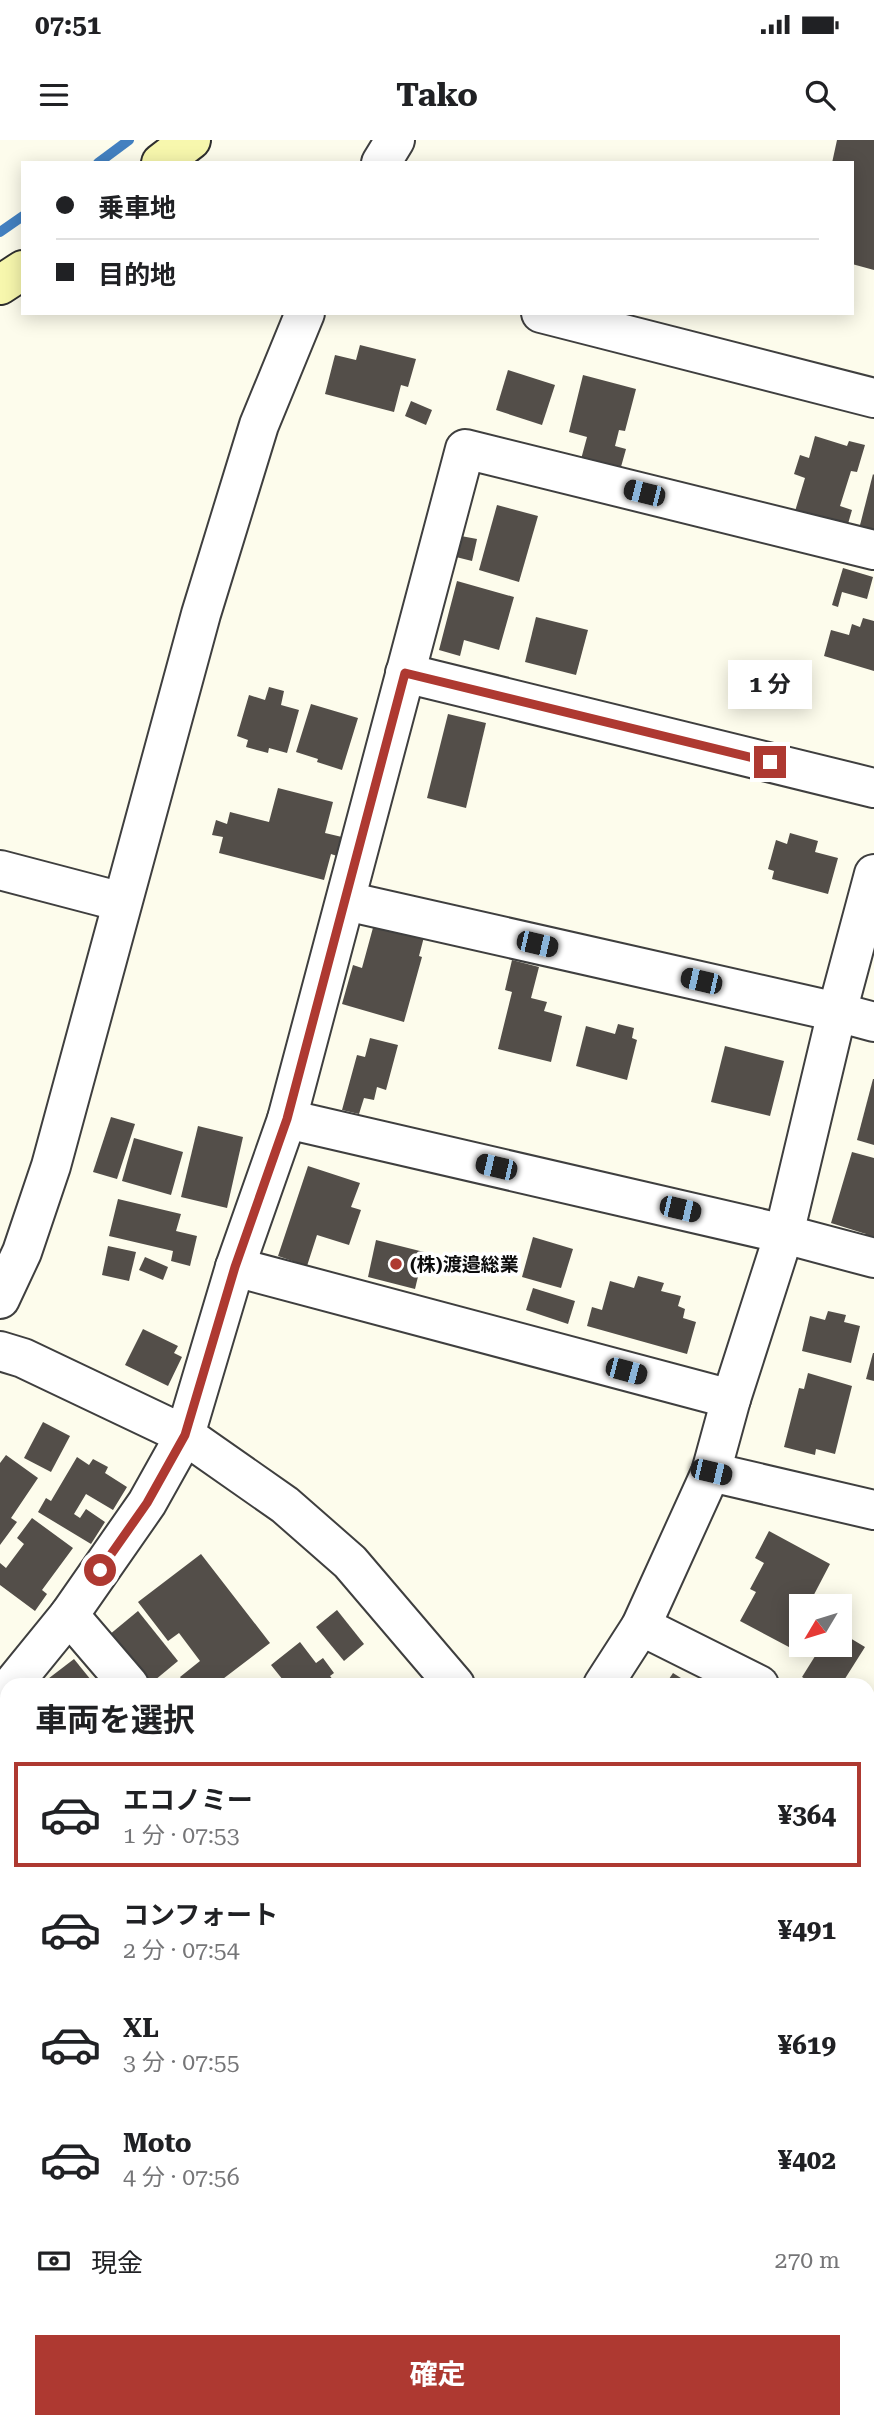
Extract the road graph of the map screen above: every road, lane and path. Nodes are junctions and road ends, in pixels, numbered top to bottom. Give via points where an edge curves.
1 (191, 140) edge
2 (395, 140) edge
3 (164, 161) edge
4 (382, 161) edge
5 (21, 271) edge
6 (0, 285) edge
7 (304, 315) edge
8 (549, 315) edge
9 (874, 398) edge
10 (874, 550) edge
11 (405, 673) junction
12 (874, 788) edge
13 (0, 870) edge
14 (874, 874) edge
15 (346, 901) junction
16 (122, 902) junction
17 (837, 1012) junction
18 (874, 1022) edge
19 (287, 1119) junction
20 (784, 1234) junction
21 (874, 1258) edge
22 (235, 1267) junction
23 (0, 1298) edge
24 (0, 1351) edge
25 (731, 1399) junction
26 (185, 1435) junction
27 (711, 1472) junction
28 (874, 1510) edge
29 (69, 1615) junction
30 (641, 1626) junction
31 (18, 1678) edge
32 (123, 1678) edge
33 (449, 1678) edge
34 (608, 1678) edge
35 (745, 1678) edge

1 - 3 main road
2 - 4 street
5 - 6 main road
7 - 16 street via 251,450
8 - 9 street
10 - 11 street via 466,449
11 - 12 street
11 - 15 street
13 - 16 street
14 - 17 street
15 - 17 street
15 - 19 street
16 - 23 street via 51,1166 22,1252
17 - 18 street
17 - 20 street
19 - 20 street
19 - 22 street
20 - 21 street
20 - 25 street
22 - 25 street
22 - 26 street
24 - 26 street
25 - 27 street
26 - 29 street via 147,1503
26 - 33 street via 285,1505 351,1562
27 - 28 street
27 - 30 street
29 - 31 street
29 - 32 street
30 - 34 street
30 - 35 street

